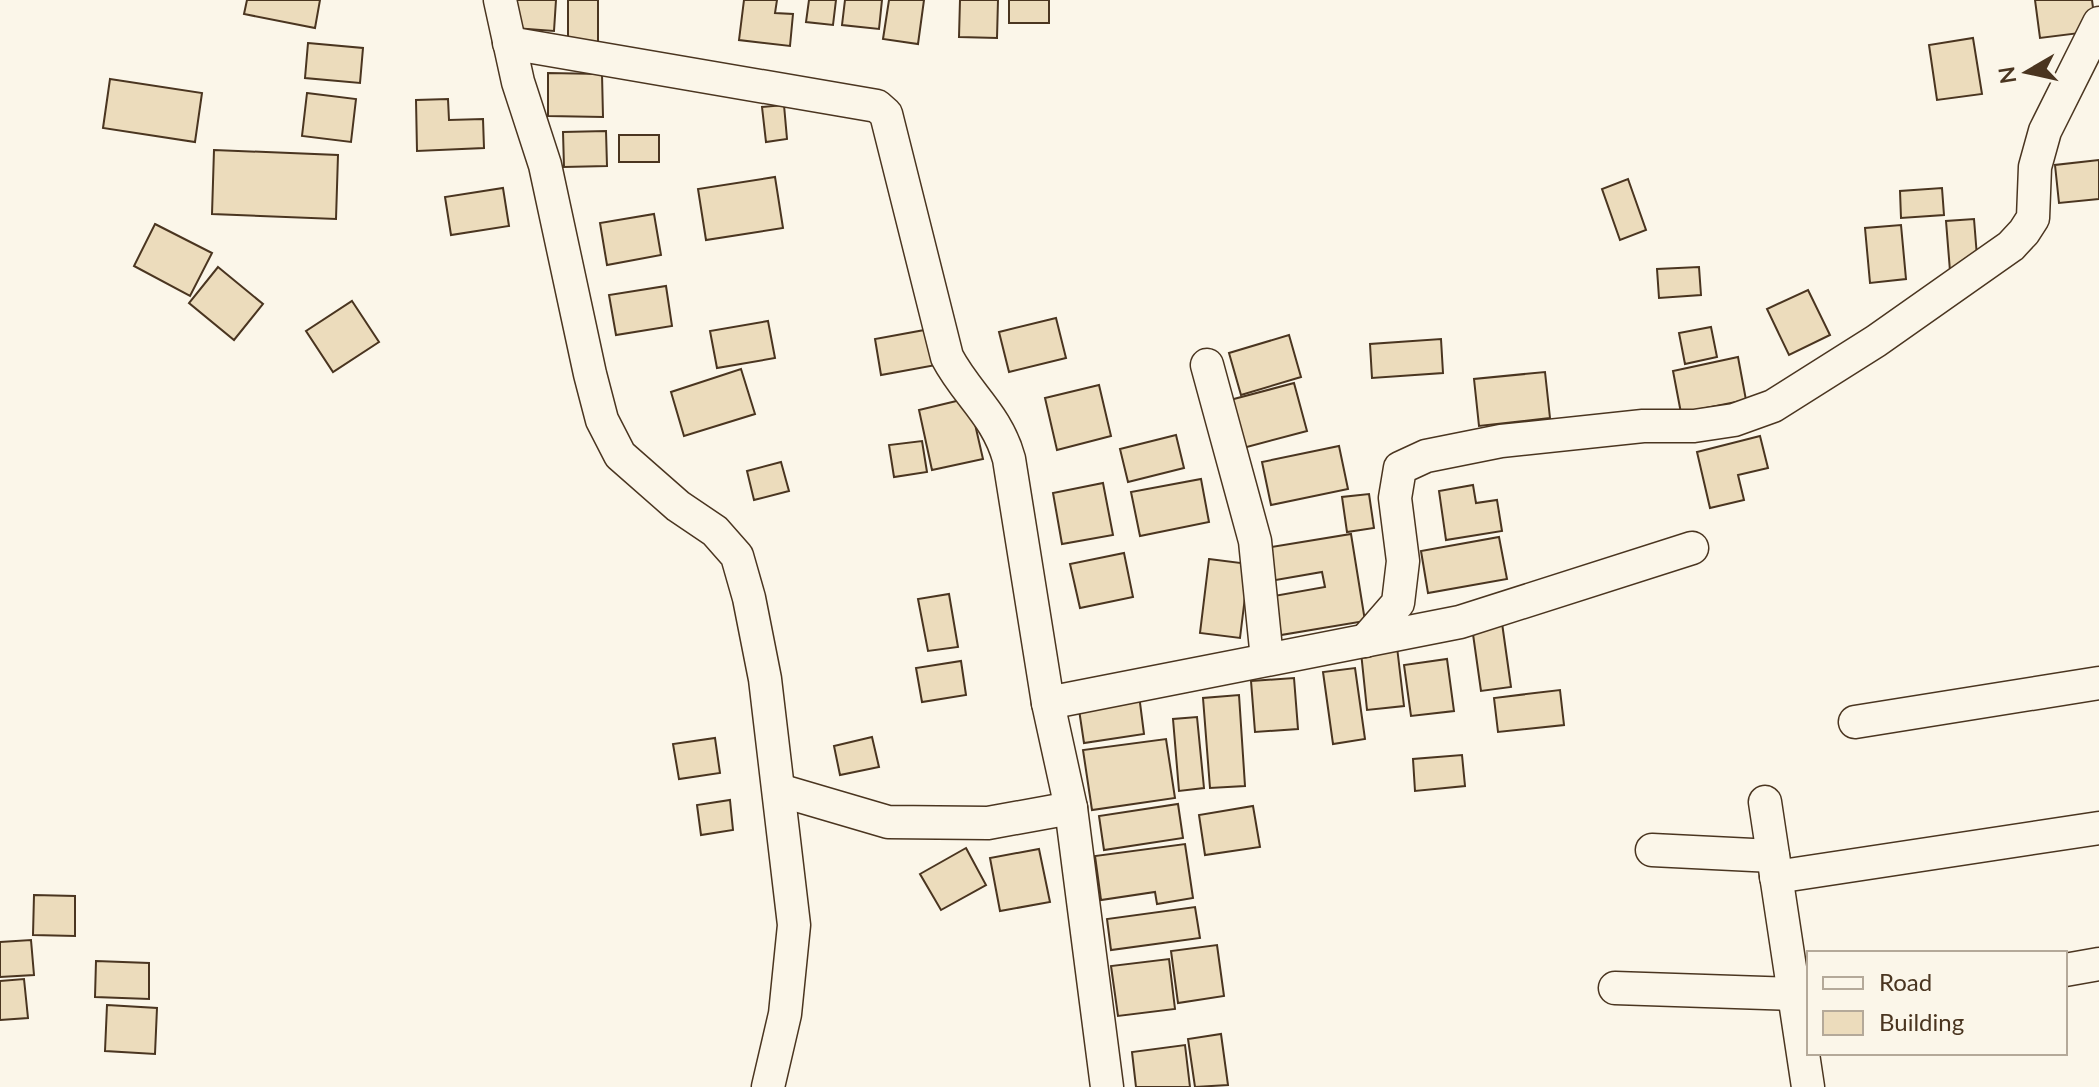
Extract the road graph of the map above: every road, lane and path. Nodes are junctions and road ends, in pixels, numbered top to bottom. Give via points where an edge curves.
1 (500, 0) edge
2 (2099, 23) edge
3 (509, 43) junction
4 (1207, 365) dead end
5 (1692, 548) dead end
6 (1365, 641) junction
7 (1267, 659) junction
8 (2099, 683) edge
9 (1048, 703) junction
10 (1855, 722) dead end
11 (779, 790) junction
12 (1765, 802) dead end
13 (1071, 808) junction
14 (2099, 828) edge
15 (1652, 850) dead end
16 (1774, 867) junction
17 (2099, 964) edge
18 (2067, 970) edge
19 (1615, 988) dead end
20 (1800, 1006) edge
21 (768, 1087) edge
22 (1107, 1087) edge
23 (1808, 1087) edge

1 - 3 street
2 - 6 street via 2045,131 2035,167 2033,218 2011,246 1773,406 1734,420 1694,426 1501,441 1426,456 1400,468 1395,498 1403,561 1398,603
3 - 9 street via 877,106 886,114 947,357 1003,436
3 - 11 street via 545,165 602,420 620,455 715,531 737,556 762,665
4 - 7 street via 1255,541
5 - 6 street via 1460,622
6 - 7 street
7 - 9 street
8 - 10 street
9 - 13 street
11 - 13 street via 888,822 988,823
11 - 21 street via 794,925 785,1014
12 - 16 street
13 - 22 street
14 - 16 street
15 - 16 street
16 - 20 street
17 - 18 street
19 - 20 street
20 - 23 street

